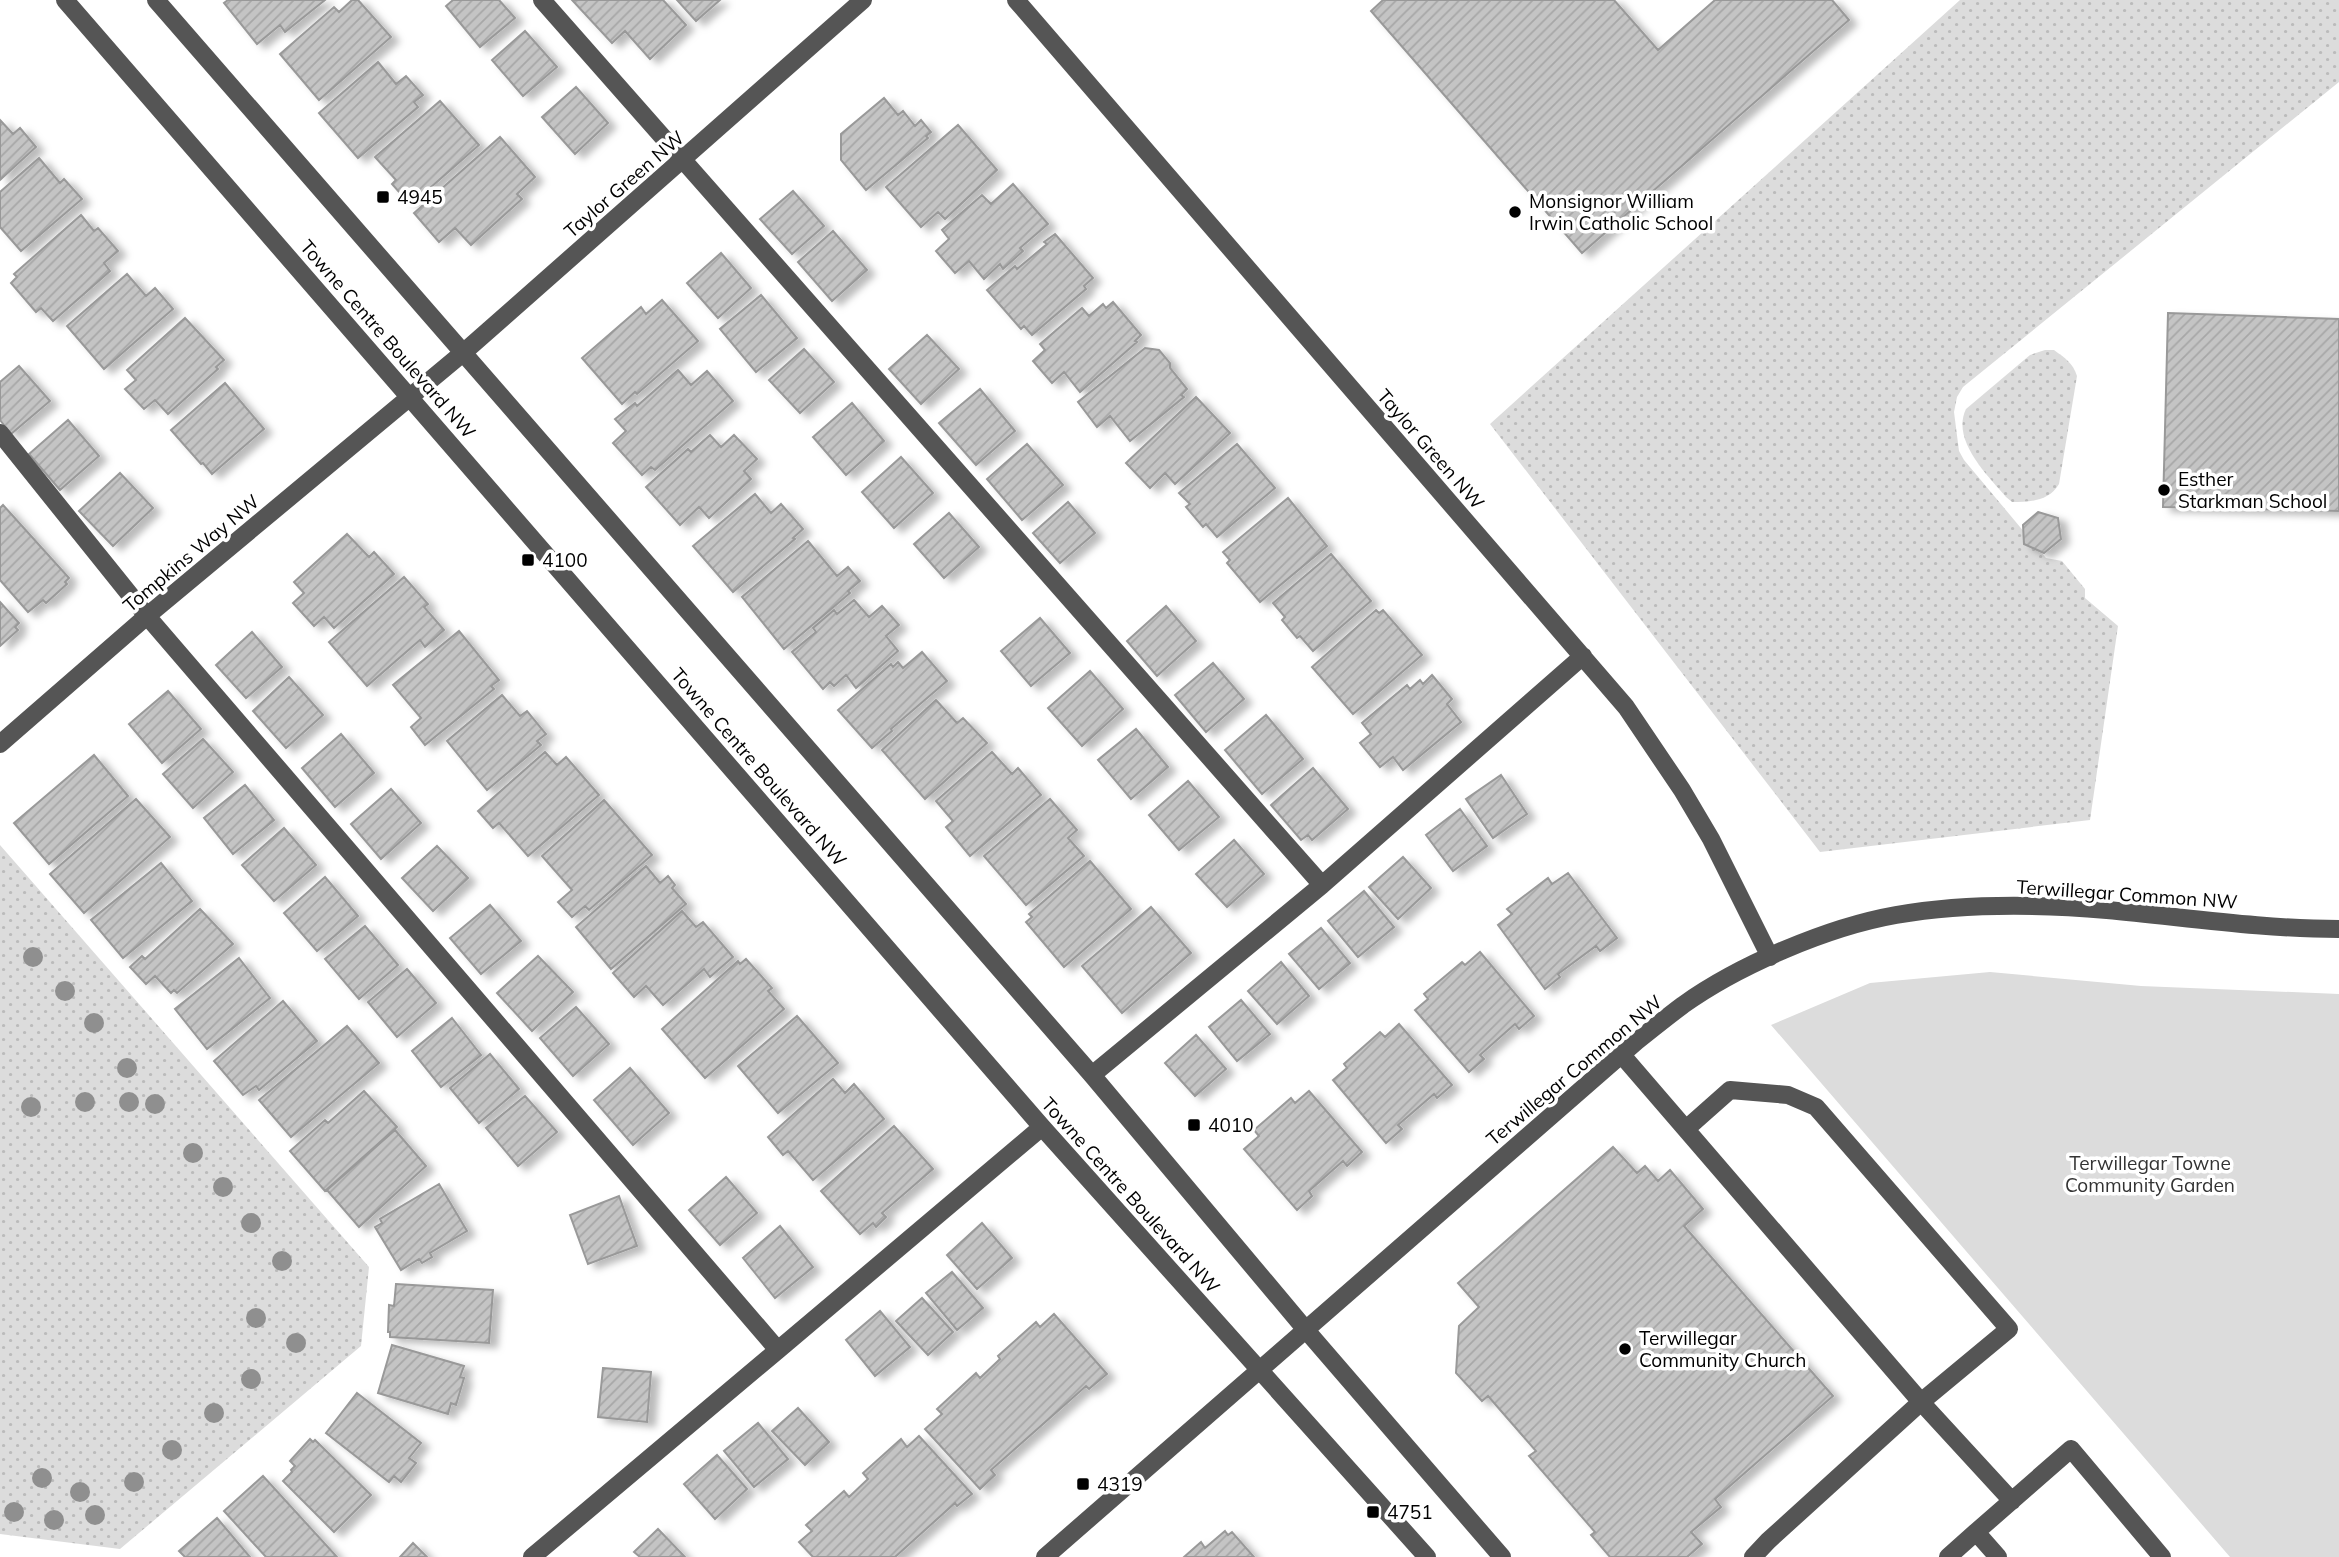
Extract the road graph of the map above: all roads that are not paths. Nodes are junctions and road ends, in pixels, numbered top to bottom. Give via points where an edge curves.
1 (65, 0) edge
2 (156, 0) edge
3 (542, 0) edge
4 (863, 0) edge
5 (1016, 0) edge
6 (684, 159) junction
7 (464, 352) junction
8 (411, 397) junction
9 (0, 433) edge
10 (147, 616) junction
11 (1583, 656) junction
12 (0, 744) edge
13 (1322, 885) junction
14 (2339, 929) edge
15 (1770, 957) junction
16 (1621, 1054) junction
17 (1091, 1075) junction
18 (1042, 1127) junction
19 (1686, 1129) junction
20 (1306, 1330) junction
21 (778, 1350) junction
22 (1260, 1370) junction
23 (1921, 1402) junction
24 (2012, 1501) junction
25 (1976, 1532) junction
26 (532, 1557) edge
27 (1045, 1557) edge
28 (1427, 1557) edge
29 (1502, 1557) edge
30 (1754, 1557) edge
31 (1948, 1557) edge
32 (1998, 1557) edge
33 (2162, 1557) edge

1 - 8 street, Towne Centre Boulevard NW
2 - 7 street
3 - 6 street
4 - 6 street, Taylor Green NW
5 - 11 street, Taylor Green NW
6 - 7 street, Taylor Green NW
6 - 13 street
7 - 8 street, Taylor Green NW
7 - 17 street
8 - 10 street, Tompkins Way NW
8 - 18 street, Towne Centre Boulevard NW
9 - 10 street
10 - 12 street, Tompkins Way NW
10 - 21 street
11 - 13 street
11 - 15 street, Taylor Green NW via 1626,707 1682,790
13 - 17 street
14 - 15 street, Terwillegar Common NW via 2035,906 1951,908 1860,924
15 - 16 street, Terwillegar Common NW via 1684,1004
16 - 19 street
16 - 20 street, Terwillegar Common NW
17 - 20 street
18 - 21 street
18 - 22 street, Towne Centre Boulevard NW
19 - 23 street
19 - 23 street via 1730,1090 1788,1095 1816,1107 2009,1329
20 - 22 street, Terwillegar Common NW
20 - 29 street
21 - 26 street
22 - 27 street, Terwillegar Common NW
22 - 28 street, Towne Centre Boulevard NW
23 - 24 street
23 - 30 street
24 - 25 street
24 - 33 street via 2071,1449
25 - 31 street
25 - 32 street

